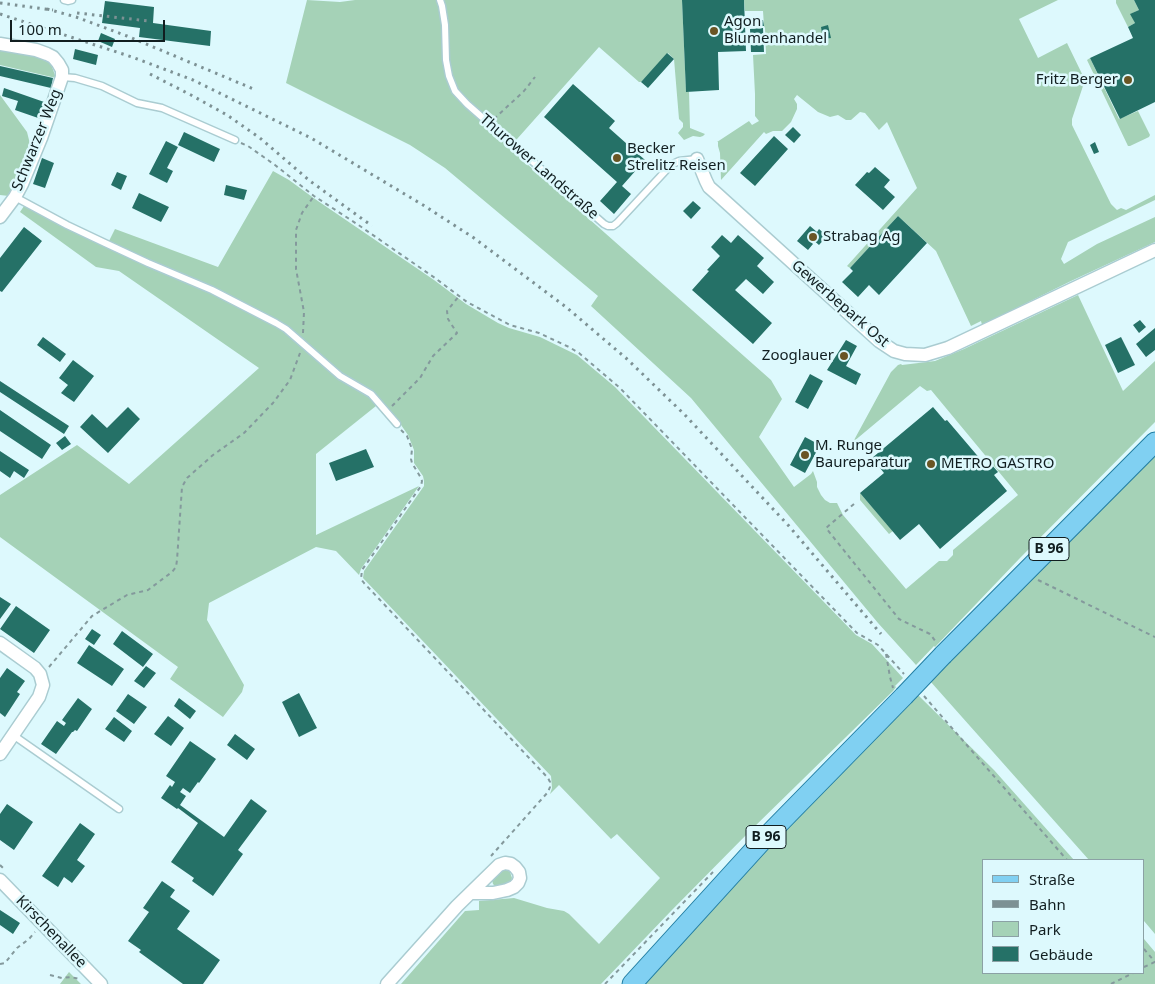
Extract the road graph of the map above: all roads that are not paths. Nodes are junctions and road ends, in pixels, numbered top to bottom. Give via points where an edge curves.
1 (64, 0) edge
2 (72, 0) edge
3 (440, 0) edge
4 (0, 44) edge
5 (62, 77) junction
6 (235, 140) road end
7 (697, 159) joint
8 (15, 197) junction
9 (1, 213) edge
10 (1155, 250) edge
11 (397, 424) road end
12 (1155, 442) edge
13 (0, 643) edge
14 (13, 735) junction
15 (0, 754) edge
16 (119, 809) dead end
17 (0, 880) edge
18 (472, 893) dead end
19 (101, 984) edge
20 (386, 984) edge
21 (632, 984) edge

1 - 2 lane
3 - 7 lane, Thurower Landstraße via 446,60 455,91 604,224 613,226 617,223 671,165
4 - 5 street, Schwarzer Weg via 36,50 53,57 62,70
5 - 6 lane via 102,86 137,103 162,108
5 - 8 street, Schwarzer Weg via 41,138
7 - 10 street, Gewerbepark Ost via 713,191 879,341 905,354 925,355 948,348
8 - 9 street, Schwarzer Weg
8 - 11 lane via 67,225 212,290 276,323 340,376 371,394
12 - 21 main road, B 96, bridge via 1025,573 941,650 907,693 762,841
13 - 14 street via 35,668 43,685
14 - 15 street
14 - 16 lane
17 - 19 street, Kirschenallee
18 - 20 street via 456,906

